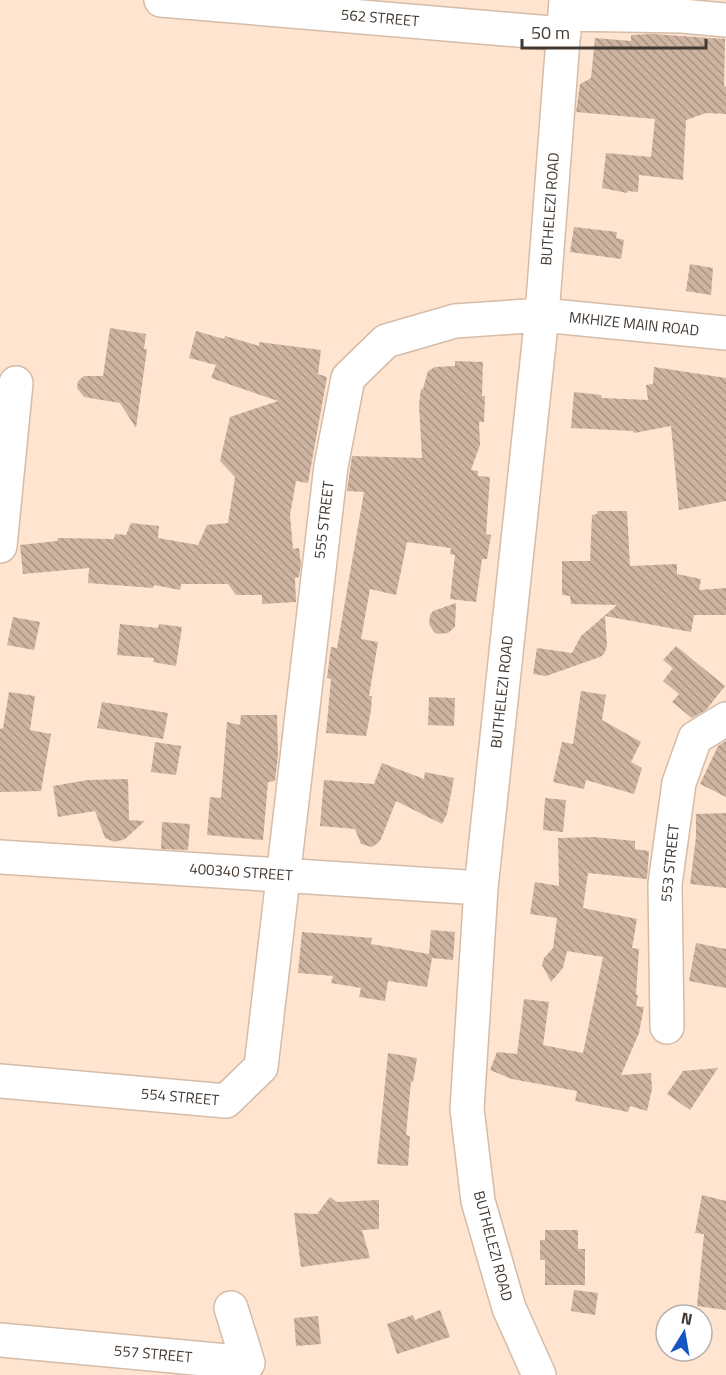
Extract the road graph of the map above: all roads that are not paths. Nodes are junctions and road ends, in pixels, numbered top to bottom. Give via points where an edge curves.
1 (161, 0) edge
2 (565, 16) edge
3 (726, 20) edge
4 (542, 315) junction
5 (726, 333) edge
6 (16, 383) dead end
7 (0, 546) edge
8 (726, 719) edge
9 (0, 857) edge
10 (283, 874) junction
11 (481, 888) junction
12 (667, 1027) dead end
13 (0, 1081) edge
14 (231, 1308) dead end
15 (0, 1340) edge
16 (539, 1375) edge

1 - 2 street, 562 STREET
2 - 3 street, 562 STREET
2 - 4 street, BUTHELEZI ROAD
4 - 5 street, MKHIZE MAIN ROAD
4 - 10 street, 555 STREET via 455,321 386,341 348,378 331,466
4 - 11 street, BUTHELEZI ROAD
6 - 7 street
8 - 12 street, 553 STREET via 695,738 679,783 665,884
9 - 10 street, 400340 STREET
10 - 11 street, 400340 STREET
10 - 13 street, 554 STREET via 261,1067 226,1101
11 - 16 street, BUTHELEZI ROAD via 467,1109 478,1201 509,1308
14 - 15 street, 557 STREET via 248,1363

